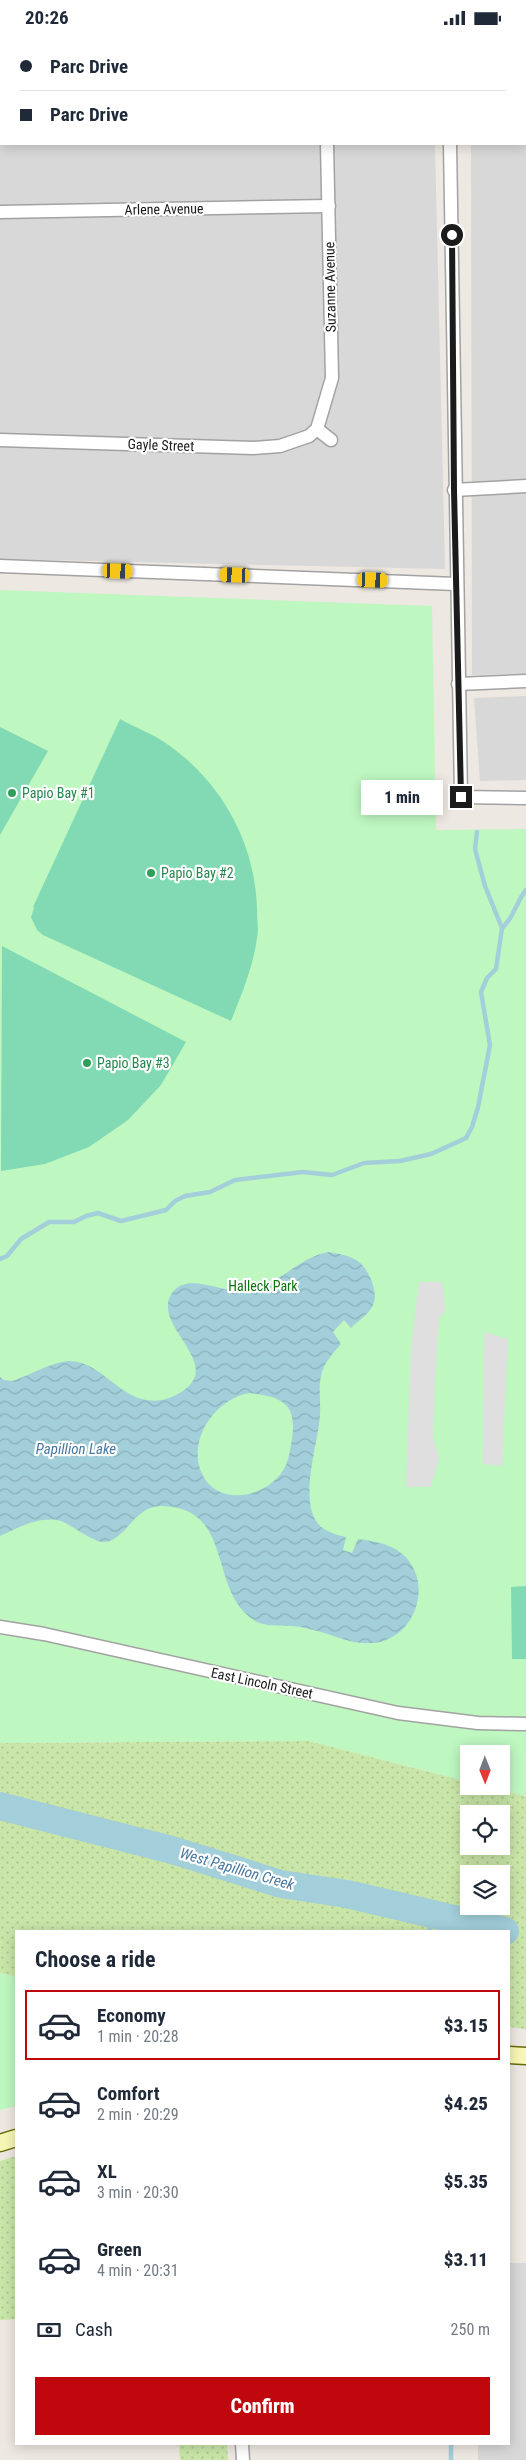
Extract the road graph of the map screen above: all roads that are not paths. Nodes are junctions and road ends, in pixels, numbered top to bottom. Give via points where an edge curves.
1 (327, 145) edge
2 (450, 145) edge
3 (329, 207) junction
4 (0, 212) edge
5 (317, 429) junction
6 (0, 440) edge
7 (331, 440) dead end
8 (526, 486) edge
9 (454, 490) junction
10 (0, 566) edge
11 (456, 584) junction
12 (526, 681) edge
13 (458, 684) junction
14 (526, 798) edge
15 (0, 1627) edge
16 (526, 1725) edge
17 (510, 2055) edge
18 (526, 2056) edge
19 (15, 2138) edge
20 (0, 2143) edge
21 (242, 2445) edge
22 (243, 2460) edge

1 - 3 street, Suzanne Avenue
2 - 9 street
3 - 4 street, Arlene Avenue
3 - 5 street, Suzanne Avenue via 332,378
5 - 6 street, Gayle Street via 309,436 280,446 253,448
5 - 7 street
8 - 9 street
9 - 11 street
10 - 11 street
11 - 13 street
12 - 13 street
13 - 14 street via 461,797
15 - 16 street, East Lincoln Street via 398,1713
17 - 18 main road
19 - 20 main road
21 - 22 street

